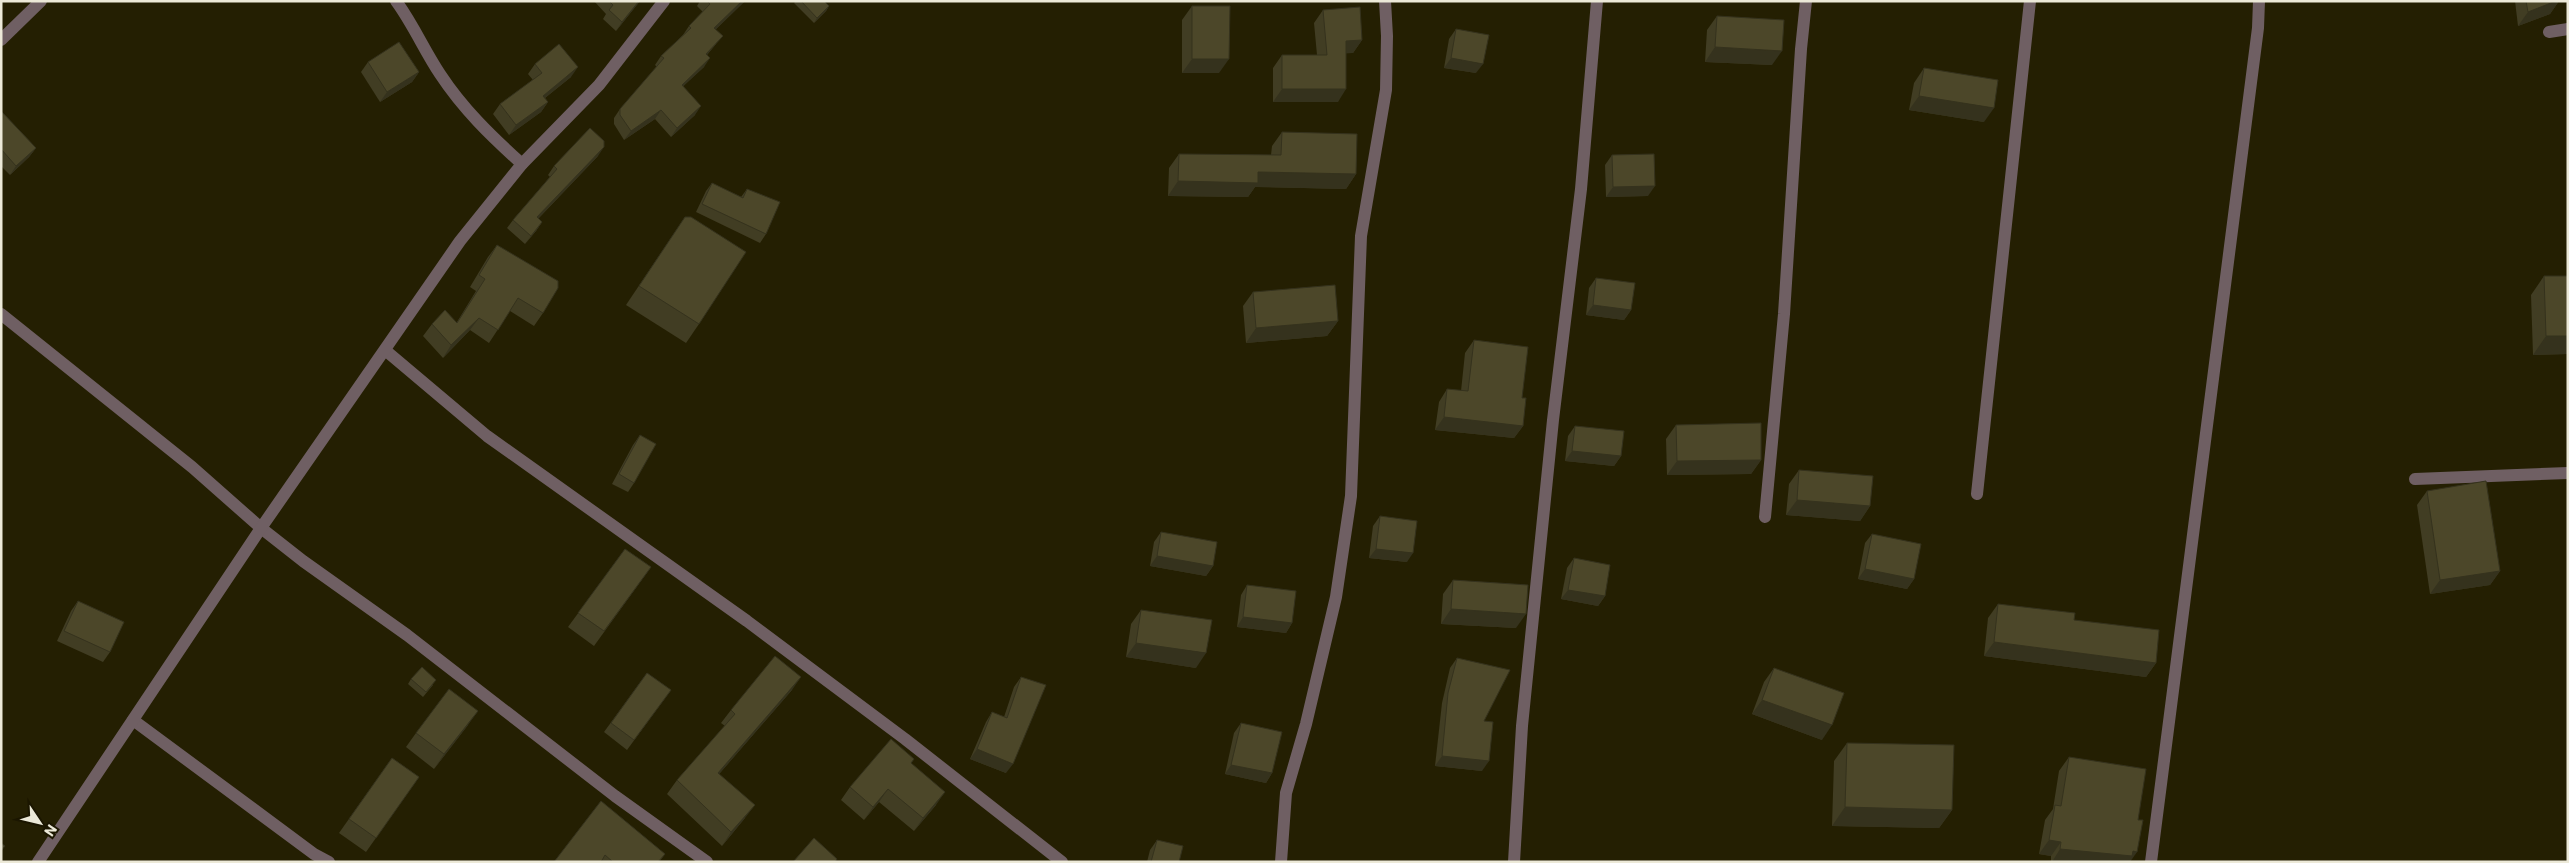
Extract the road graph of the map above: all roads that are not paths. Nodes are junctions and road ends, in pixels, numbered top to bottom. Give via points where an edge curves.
1 (41, 1) edge
2 (396, 1) edge
3 (664, 1) edge
4 (1386, 1) edge
5 (1597, 1) edge
6 (1806, 1) edge
7 (2030, 1) edge
8 (2259, 1) edge
9 (2568, 29) edge
10 (2549, 32) dead end
11 (1, 40) edge
12 (522, 164) junction
13 (1, 314) edge
14 (384, 350) junction
15 (2568, 474) edge
16 (2415, 479) dead end
17 (1977, 494) dead end
18 (1765, 517) dead end
19 (261, 528) junction
20 (133, 720) junction
21 (38, 862) edge
22 (329, 862) edge
23 (707, 862) edge
24 (1062, 862) edge
25 (1281, 862) edge
26 (1514, 862) edge
27 (2152, 862) edge

1 - 11 street
2 - 12 street via 411,21 439,73 476,122
3 - 12 street via 599,85
4 - 25 street via 1386,90 1361,236 1351,496 1336,597 1286,793
5 - 26 street via 1581,189 1552,420 1522,726
6 - 18 street via 1784,314
7 - 17 street
8 - 27 street
9 - 10 street
12 - 14 street via 460,241
13 - 19 street via 192,467
14 - 19 street
14 - 24 street via 487,436 905,738
15 - 16 street
19 - 20 street
19 - 23 street
20 - 21 street
20 - 22 street

